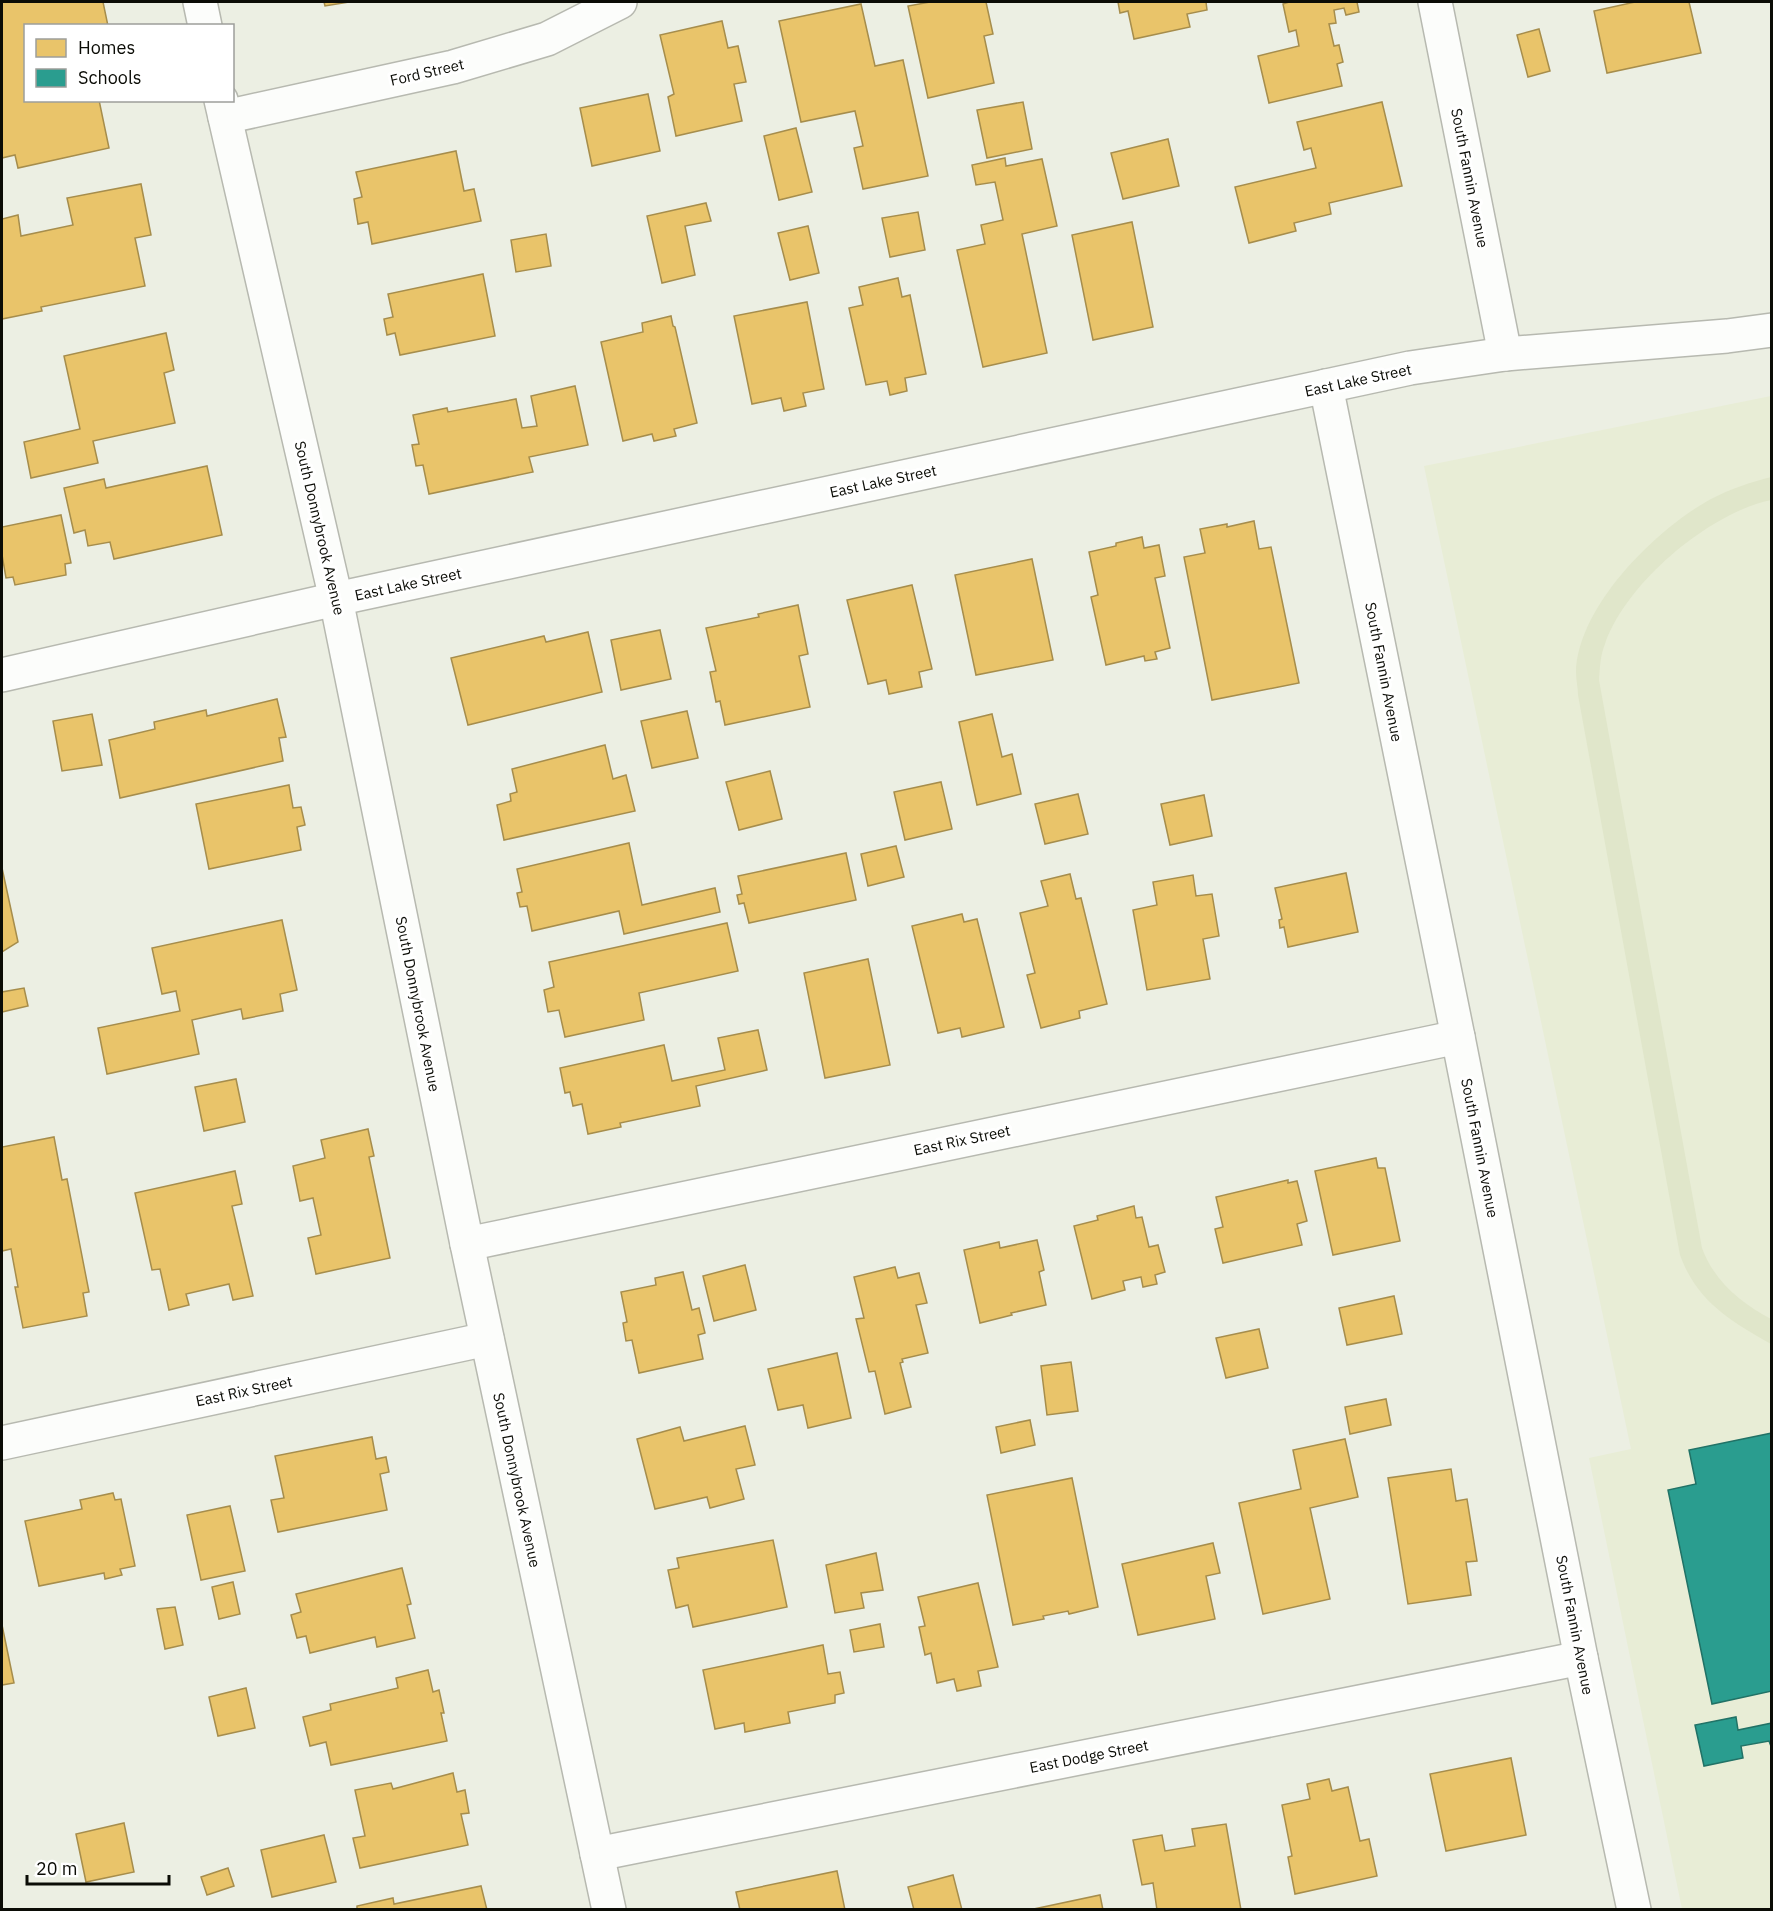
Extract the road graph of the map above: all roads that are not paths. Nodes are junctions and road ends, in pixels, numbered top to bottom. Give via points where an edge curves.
1 (200, 2) edge
2 (620, 2) edge
3 (1435, 2) edge
4 (206, 24) edge
5 (223, 109) edge
6 (1772, 330) edge
7 (1505, 354) junction
8 (1326, 386) junction
9 (336, 599) junction
10 (2, 675) edge
11 (1458, 1037) junction
12 (466, 1244) junction
13 (487, 1339) junction
14 (2, 1443) edge
15 (1581, 1658) junction
16 (597, 1854) junction
17 (609, 1910) edge
18 (1634, 1910) edge

1 - 4 street
2 - 5 street, Ford Street via 547,39 453,68
3 - 7 street, South Fannin Avenue
5 - 9 street, South Donnybrook Avenue
6 - 7 street, East Lake Street
7 - 8 street, East Lake Street
8 - 9 street, East Lake Street
8 - 11 street, South Fannin Avenue
9 - 10 street, East Lake Street
9 - 12 street, South Donnybrook Avenue
11 - 12 street, East Rix Street
11 - 15 street, South Fannin Avenue
12 - 13 street, South Donnybrook Avenue
13 - 14 street, East Rix Street
13 - 16 street, South Donnybrook Avenue
15 - 16 street, East Dodge Street
15 - 18 street, South Fannin Avenue
16 - 17 street, South Donnybrook Avenue

